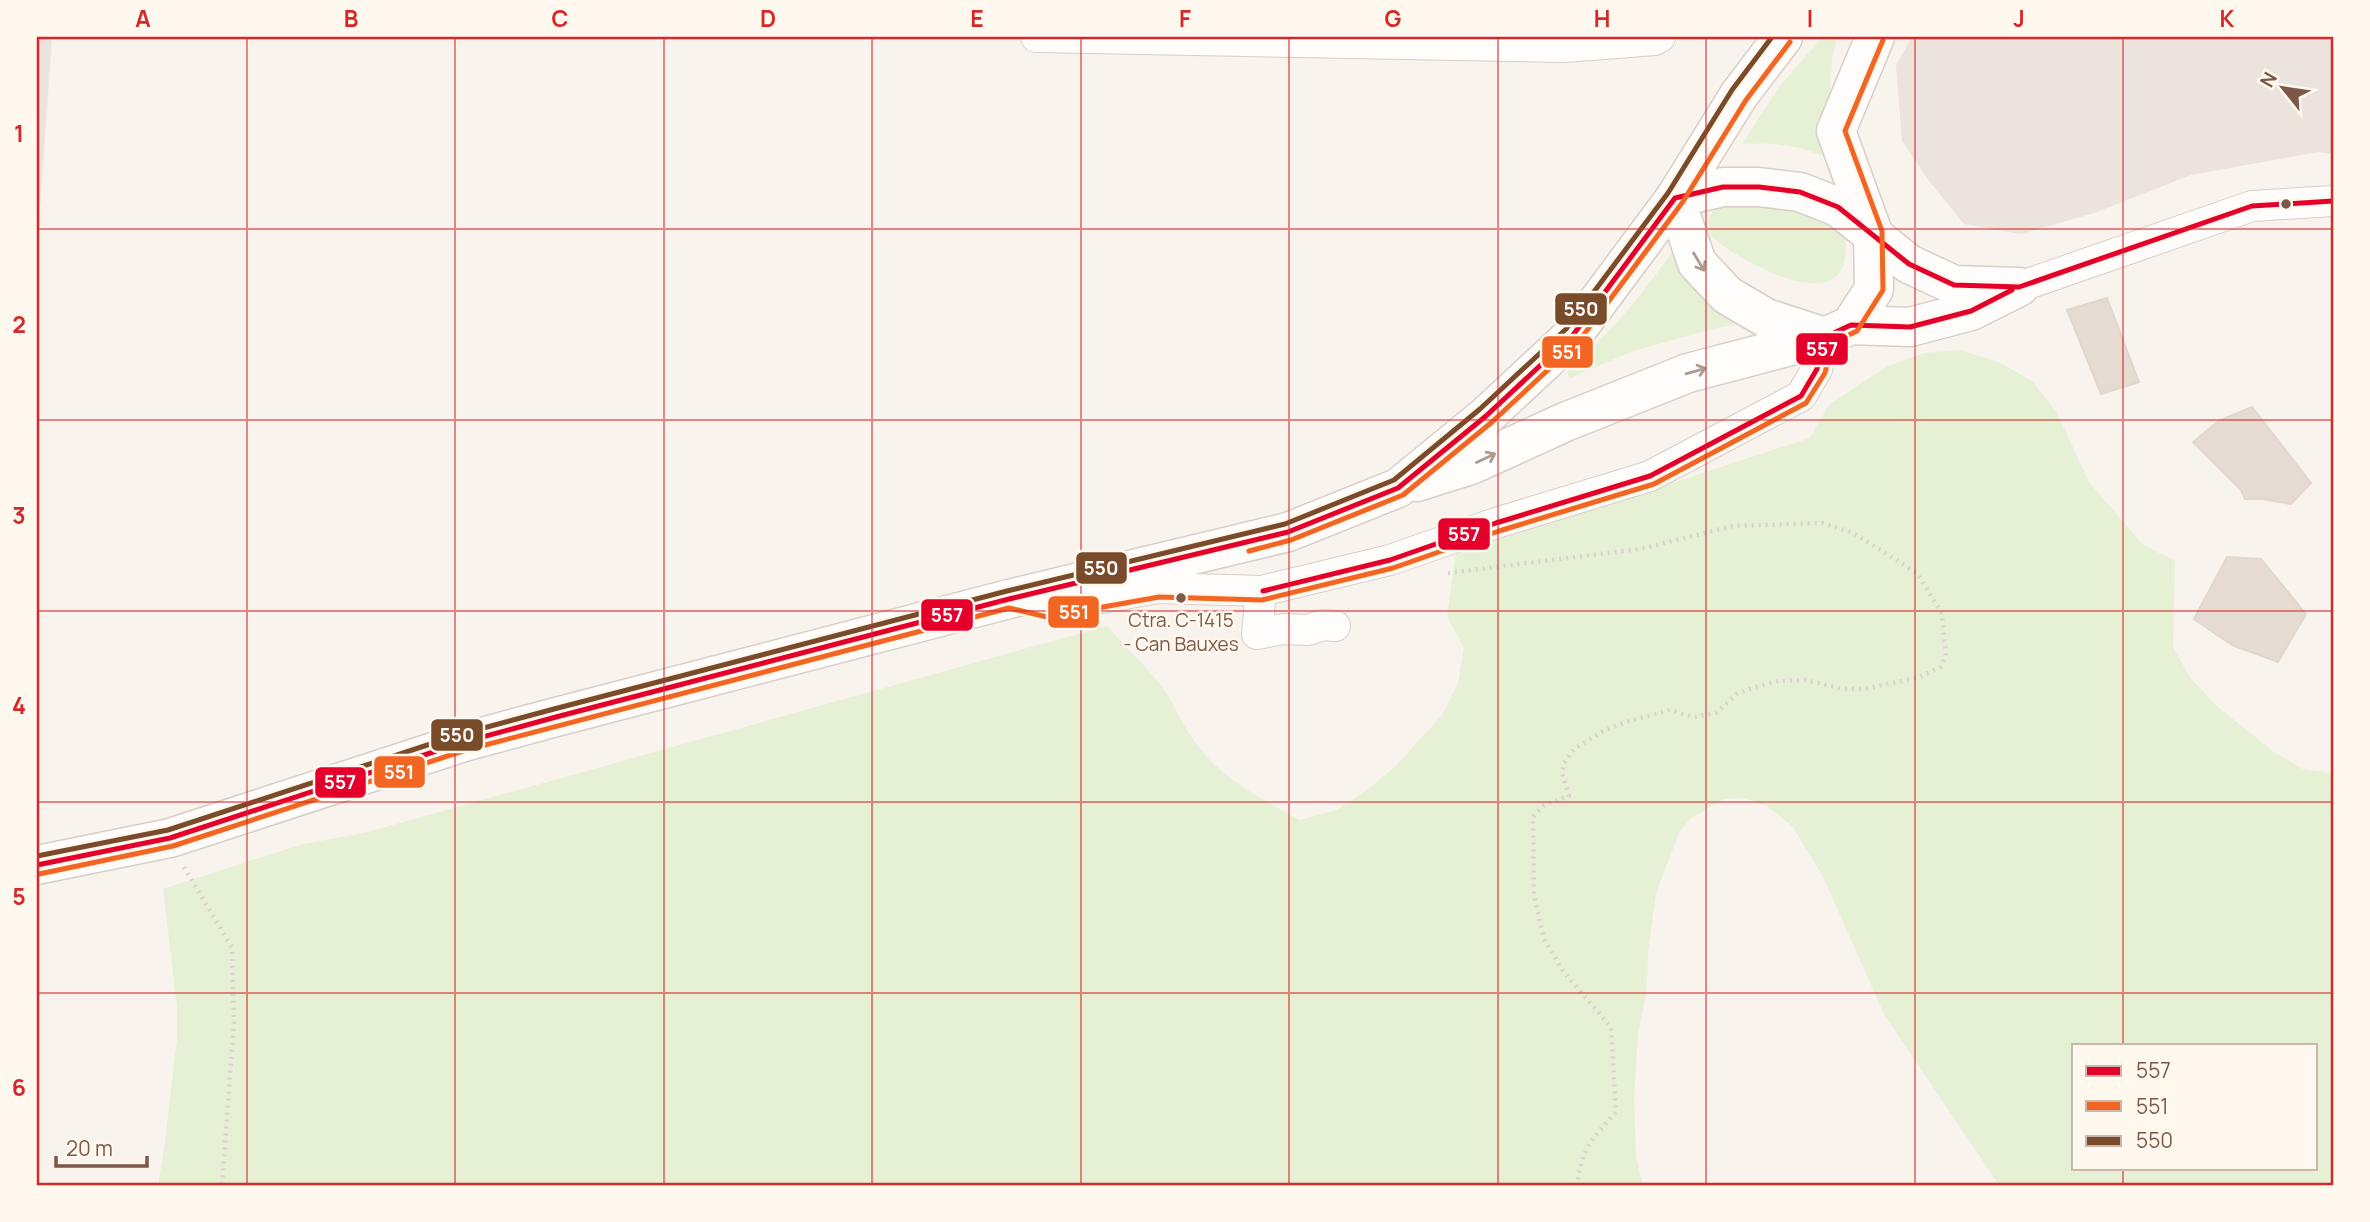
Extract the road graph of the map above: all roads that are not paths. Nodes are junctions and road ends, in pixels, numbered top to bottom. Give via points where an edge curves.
1 (1036, 37) edge
2 (1660, 37) edge
3 (1783, 37) edge
4 (1875, 37) edge
5 (1675, 198) junction
6 (2333, 201) edge
7 (1873, 233) junction
8 (2019, 287) junction
9 (1838, 331) junction
10 (1398, 488) junction
11 (1261, 591) junction
12 (1009, 599) junction
13 (1335, 626) dead end
14 (37, 865) edge

1 - 2 street via 1565,47
3 - 5 street via 1739,94
4 - 7 street via 1836,131
5 - 7 street via 1723,187 1800,192 1838,207
5 -> 9 street via 1697,263 1727,295 1766,318
5 - 10 street via 1573,335 1486,416
6 - 8 street via 2252,206
7 - 8 street via 1909,264 1954,285
7 - 9 street via 1874,289
8 - 9 street via 1971,311 1910,327
10 -> 9 street via 1471,465 1688,373
9 - 11 street via 1801,396 1650,476 1390,560
10 - 12 street via 1288,532
11 - 12 street via 1158,588 1046,608
11 - 13 street via 1256,634
12 - 14 street via 464,742 170,838

